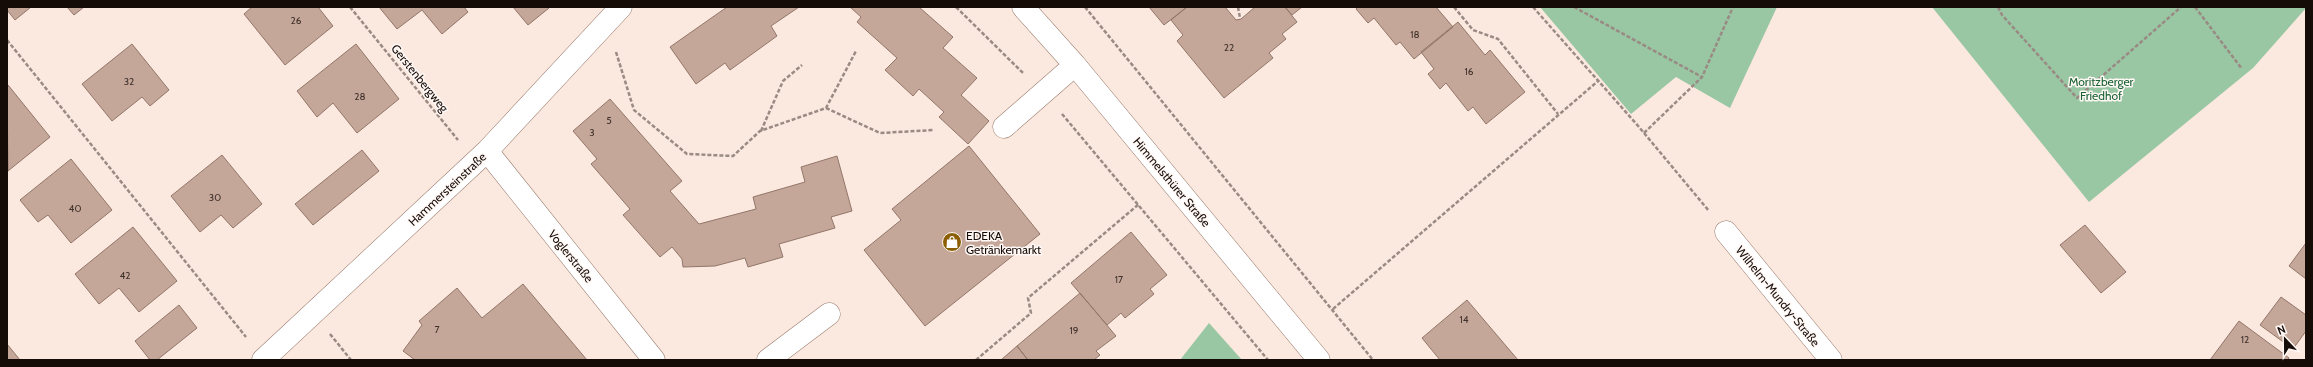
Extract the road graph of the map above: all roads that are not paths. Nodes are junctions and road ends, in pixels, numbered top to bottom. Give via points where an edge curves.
1 (621, 7) edge
2 (1024, 7) edge
3 (1075, 65) junction
4 (1004, 127) dead end
5 (481, 156) junction
6 (1726, 232) road end
7 (829, 314) dead end
8 (263, 360) edge
9 (654, 360) edge
10 (768, 360) edge
11 (1319, 360) edge
12 (1831, 360) edge

1 - 5 street, Hammersteinstraße
2 - 3 street, Himmelsthürer Straße
3 - 4 street
3 - 11 street, Himmelsthürer Straße
5 - 8 street, Hammersteinstraße
5 - 9 street, Voglerstraße
6 - 12 street, Wilhelm-Mundry-Straße
7 - 10 street

